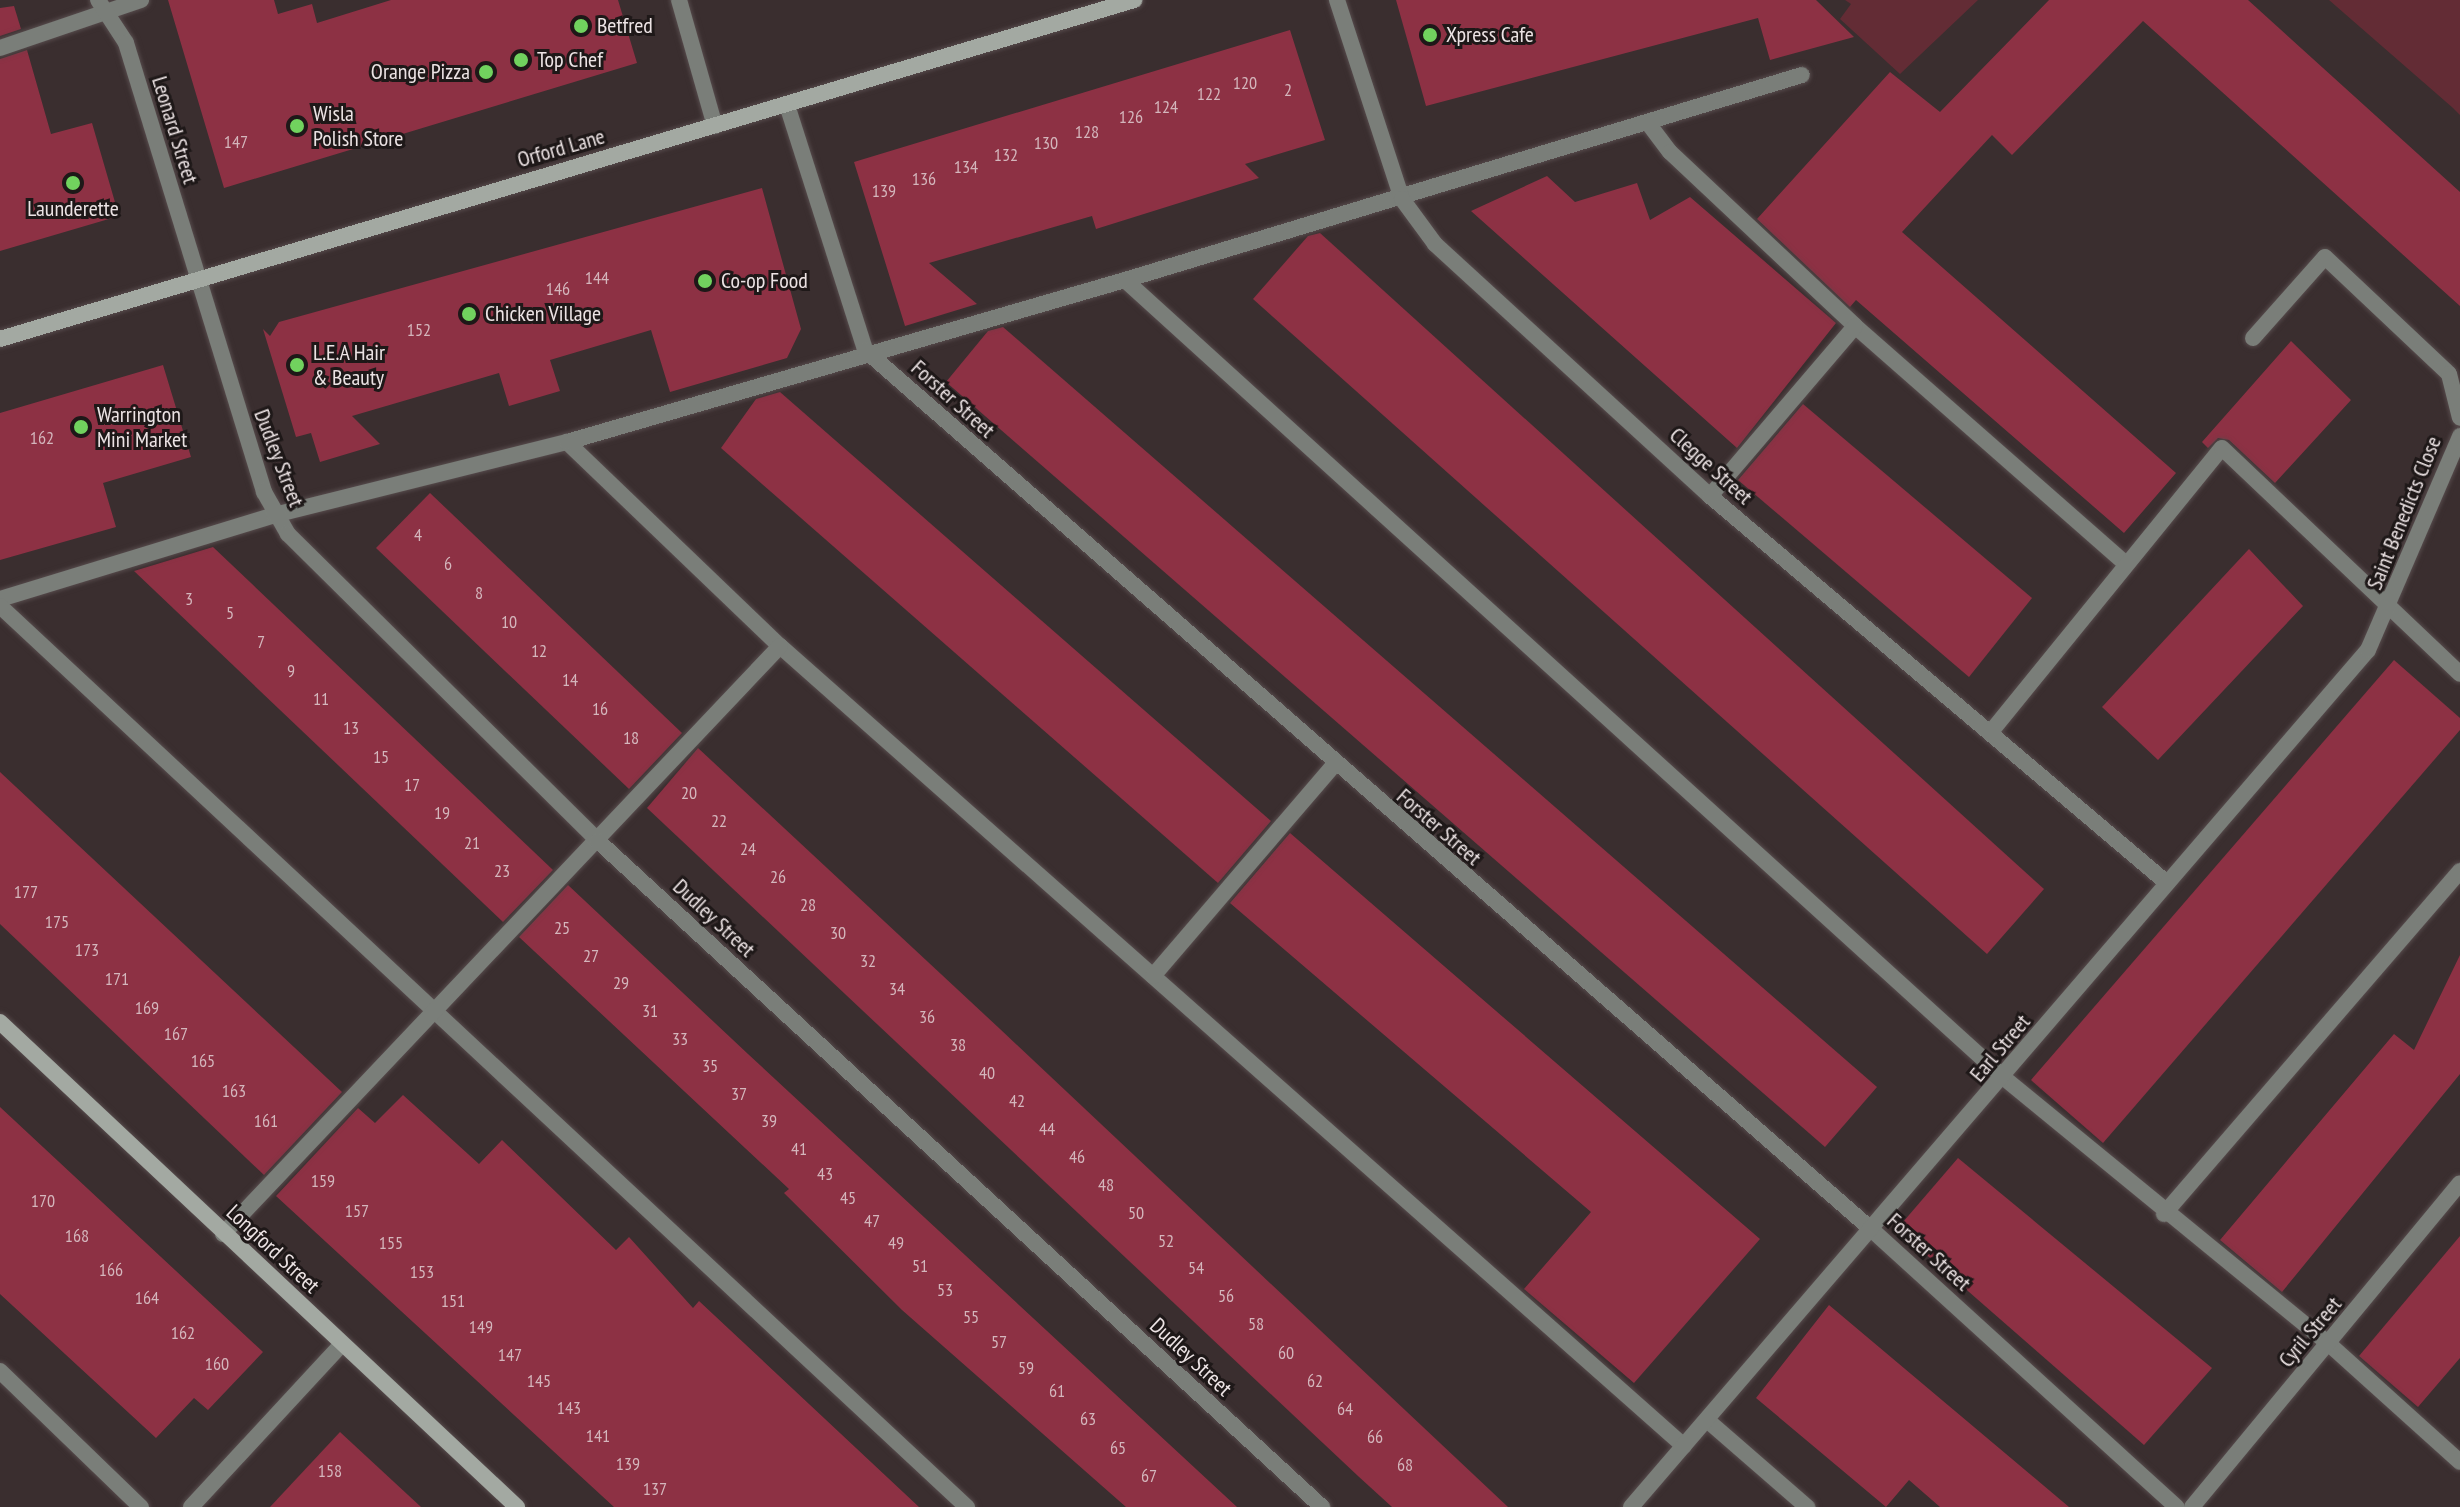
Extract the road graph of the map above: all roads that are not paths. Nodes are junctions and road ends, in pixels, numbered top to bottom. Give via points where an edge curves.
1 (141, 0) edge
2 (679, 0) edge
3 (1134, 0) edge
4 (1337, 0) edge
5 (104, 6) edge
6 (0, 48) edge
7 (1802, 75) dead end
8 (787, 105) junction
9 (1648, 123) junction
10 (715, 126) junction
11 (1402, 199) junction
12 (196, 279) junction
13 (1125, 280) junction
14 (1855, 326) junction
15 (2253, 338) dead end
16 (0, 339) edge
17 (865, 350) junction
18 (2460, 418) edge
19 (2460, 436) edge
20 (567, 442) junction
21 (1710, 496) junction
22 (274, 515) junction
23 (2126, 564) junction
24 (0, 599) edge
25 (0, 606) edge
26 (2389, 608) junction
27 (780, 646) junction
28 (2460, 674) edge
29 (1990, 733) junction
30 (1334, 765) junction
31 (598, 841) junction
32 (2460, 871) edge
33 (2167, 883) junction
34 (1153, 976) junction
35 (434, 1013) junction
36 (0, 1022) edge
37 (2004, 1078) junction
38 (2460, 1183) edge
39 (2164, 1214) junction
40 (1871, 1229) junction
41 (223, 1234) junction
42 (342, 1344) junction
43 (2329, 1344) junction
44 (0, 1371) edge
45 (1707, 1420) junction
46 (1684, 1446) junction
47 (2460, 1462) edge
48 (141, 1507) edge
49 (191, 1507) edge
50 (517, 1507) edge
51 (967, 1507) edge
52 (1322, 1507) edge
53 (1631, 1507) edge
54 (1807, 1507) edge
55 (2177, 1507) edge
56 (2192, 1507) edge

1 - 5 street
2 - 10 street
3 - 8 street, Orford Lane
4 - 11 street, Clegge Street
5 - 6 street
5 - 12 street, Leonard Street via 126,43
7 - 9 street
8 - 10 street, Orford Lane
8 - 17 street
9 - 11 street
9 - 14 street via 1670,152
10 - 12 street, Orford Lane
11 - 13 street
11 - 21 street, Clegge Street via 1435,244
12 - 16 street, Orford Lane
12 - 22 street, Dudley Street
13 - 17 street
13 - 37 street
14 - 21 street
14 - 23 street
15 - 18 street, Saint Benedicts Close via 2325,257 2449,374
17 - 20 street
17 - 30 street, Forster Street
19 - 26 street, Saint Benedicts Close
20 - 22 street
20 - 27 street
21 - 29 street, Clegge Street
22 - 24 street
22 - 31 street, Dudley Street
23 - 26 street via 2222,448
23 - 29 street
25 - 35 street
26 - 28 street
26 - 33 street, Earl Street via 2368,650
27 - 31 street
27 - 34 street
29 - 33 street, Clegge Street
30 - 34 street
30 - 40 street, Forster Street
31 - 35 street
31 - 52 street, Dudley Street
32 - 39 street
33 - 37 street, Earl Street
34 - 46 street
35 - 41 street
35 - 51 street
36 - 41 street, Longford Street
37 - 39 street
37 - 40 street, Earl Street
38 - 43 street, Cyril Street
39 - 43 street
40 - 45 street, Earl Street
40 - 55 street, Forster Street
41 - 42 street, Longford Street
42 - 49 street
42 - 50 street, Longford Street
43 - 47 street
43 - 56 street, Cyril Street
44 - 48 street
45 - 46 street, Earl Street
45 - 54 street
46 - 53 street, Earl Street

